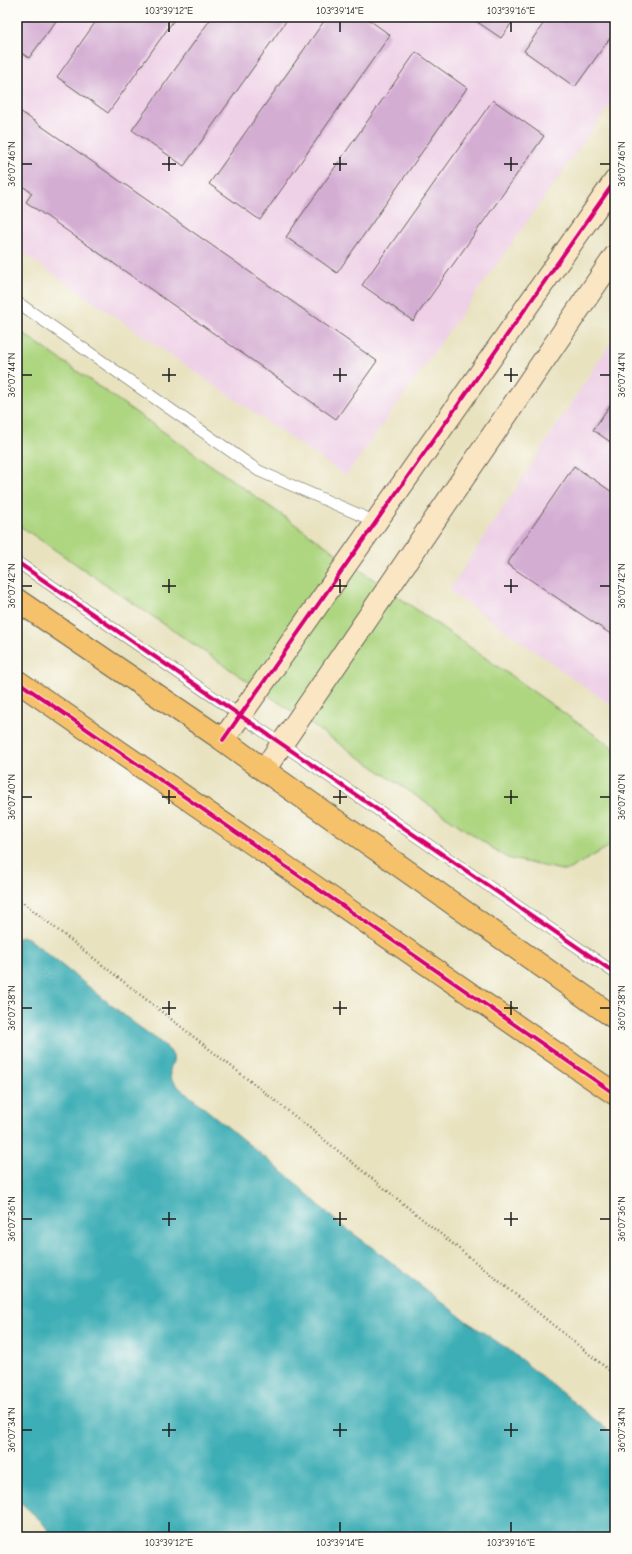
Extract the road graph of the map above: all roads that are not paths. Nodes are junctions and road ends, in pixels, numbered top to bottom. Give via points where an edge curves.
1 (615, 181) edge
2 (615, 256) edge
3 (17, 302) edge
4 (376, 522) junction
5 (17, 562) edge
6 (17, 600) edge
7 (17, 681) edge
8 (240, 715) junction
9 (223, 740) junction
10 (282, 745) junction
11 (264, 770) junction
12 (615, 973) edge
13 (615, 1018) edge
14 (615, 1094) edge

1 - 4 street
2 - 10 street
3 - 4 lane via 259,471
4 - 8 street
5 - 8 lane
6 - 9 main road
7 - 14 main road
8 - 9 street
8 - 10 lane
9 - 11 main road
10 - 11 street
10 - 12 lane
11 - 13 main road

